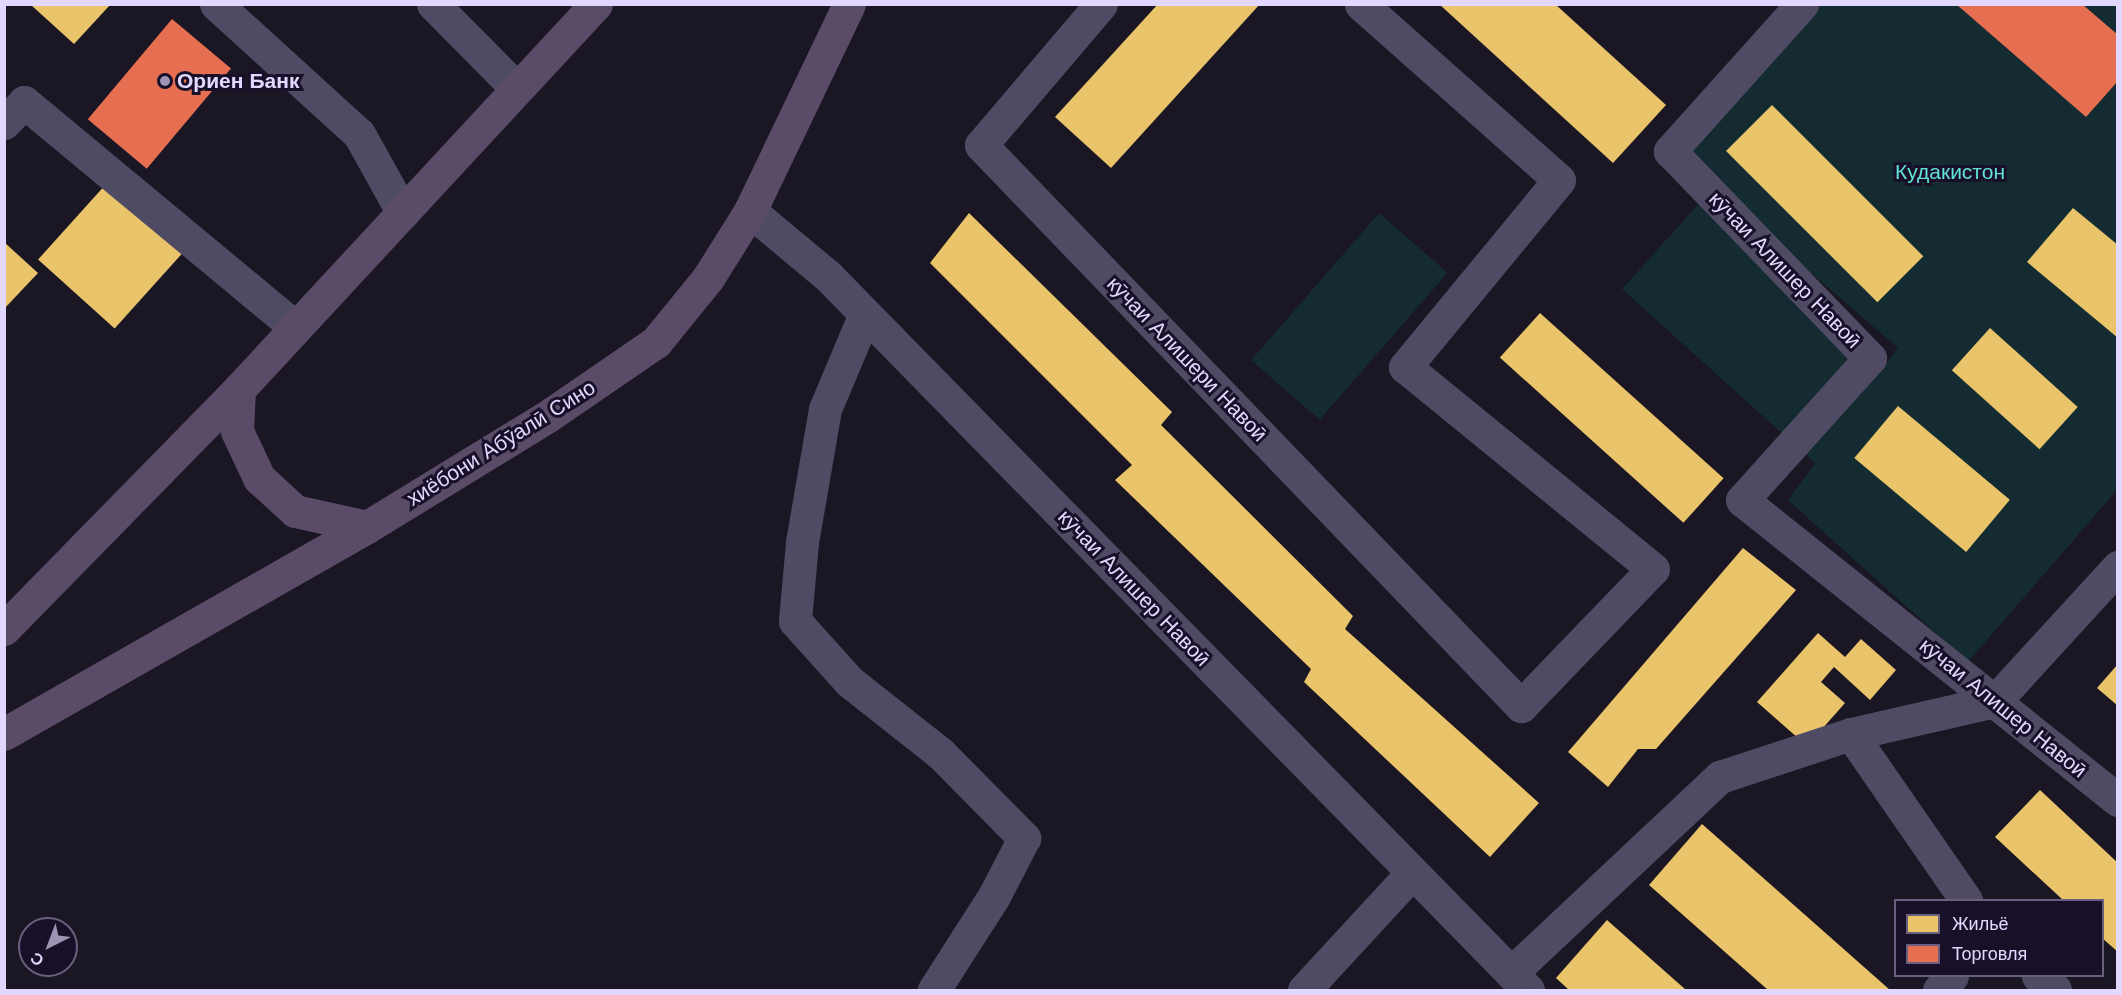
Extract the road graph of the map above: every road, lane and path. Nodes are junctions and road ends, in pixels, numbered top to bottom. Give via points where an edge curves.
1 (216, 4) edge
2 (433, 4) edge
3 (596, 4) edge
4 (837, 4) edge
5 (849, 4) edge
6 (1101, 4) edge
7 (1361, 4) edge
8 (1802, 4) edge
9 (822, 61) junction
10 (515, 87) junction
11 (11, 104) edge
12 (750, 212) junction
13 (403, 213) junction
14 (865, 314) junction
15 (295, 327) junction
16 (239, 389) junction
17 (367, 527) junction
18 (2118, 567) edge
19 (7, 618) edge
20 (1995, 701) junction
21 (4, 734) edge
22 (1851, 734) junction
23 (2118, 800) edge
24 (1412, 873) junction
25 (1965, 899) edge
26 (1950, 977) edge
27 (2040, 977) edge
28 (1520, 982) edge
29 (934, 990) edge
30 (1304, 990) edge
31 (1939, 990) edge
32 (2055, 990) edge

1 - 13 street via 359,134
2 - 10 street
3 - 10 main road
4 - 9 main road
5 - 9 main road, хиёбони Абӯалӣ Сино
6 - 7 street, кӯчаи Алишери Навоӣ via 981,145 1521,706 1653,568 1405,366 1559,180
8 - 20 street, кӯчаи Алишер Навоӣ via 1670,151 1870,358 1742,500
9 - 12 main road, хиёбони Абӯалӣ Сино
10 - 13 main road
11 - 15 street
12 - 14 street, кӯчаи Алишер Навоӣ via 828,276
12 - 17 main road, хиёбони Абӯалӣ Сино via 708,278 656,342 548,416
13 - 15 main road
14 - 24 street, кӯчаи Алишер Навоӣ
14 - 29 street via 825,408 802,542 795,621 850,682 940,753 1024,837 994,896
15 - 16 main road
16 - 17 main road via 237,431 260,478 296,511
16 - 19 main road
17 - 21 main road, хиёбони Абӯалӣ Сино
18 - 20 street
20 - 22 street, кӯчаи Алишер Навоӣ
20 - 23 street, кӯчаи Алишер Навоӣ
22 - 25 street
22 - 28 street, кӯчаи Алишер Навоӣ via 1720,777
24 - 28 street, кӯчаи Алишер Навоӣ
24 - 30 street
26 - 31 street
27 - 32 street

